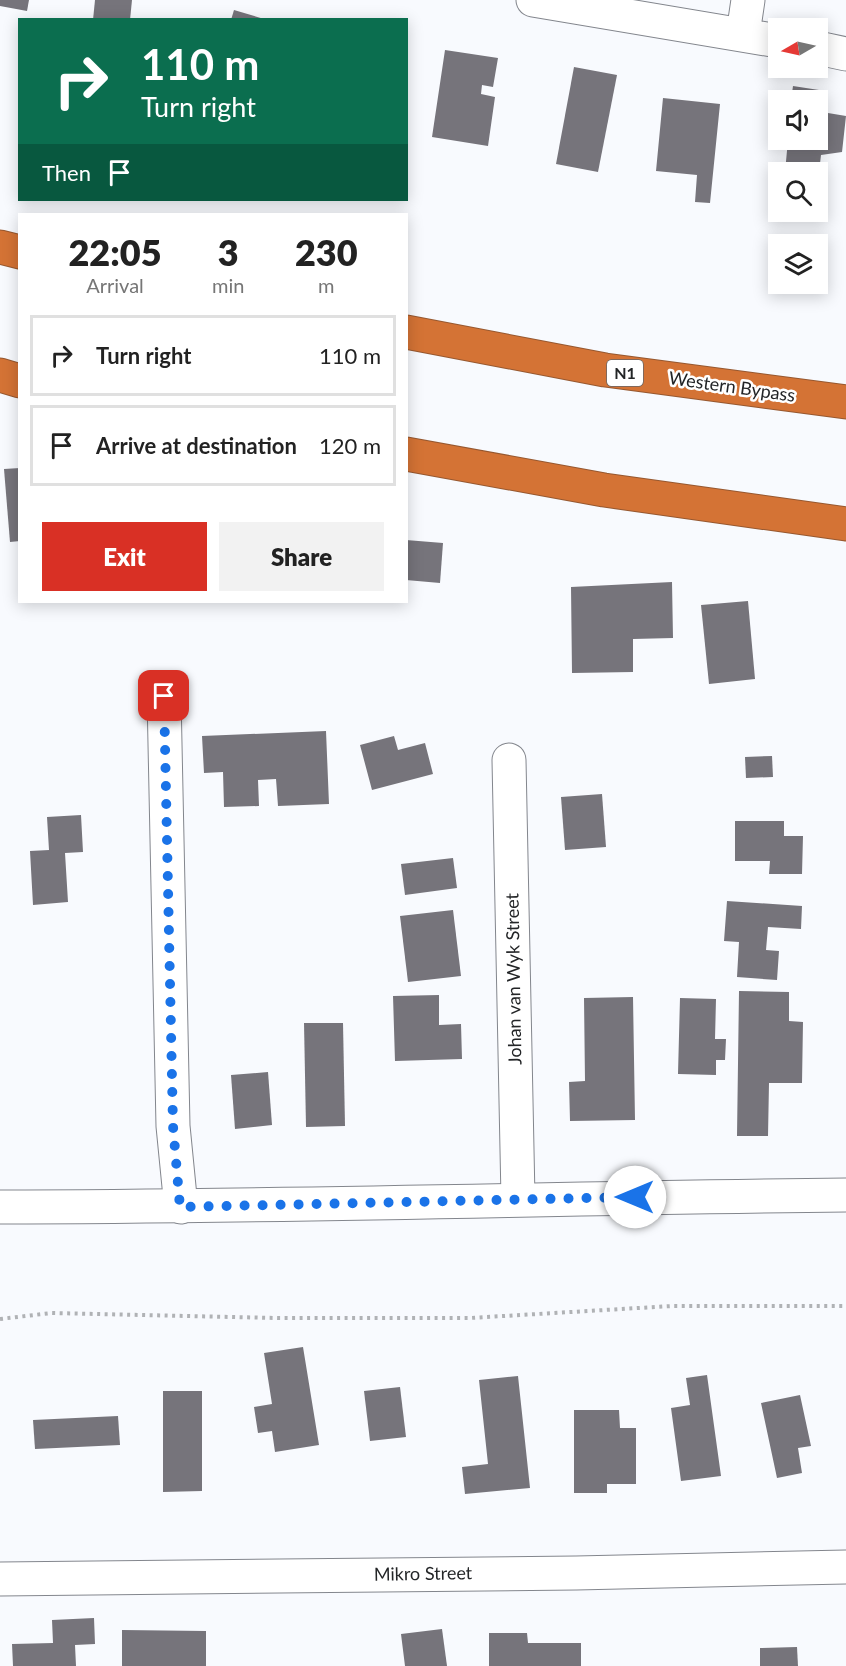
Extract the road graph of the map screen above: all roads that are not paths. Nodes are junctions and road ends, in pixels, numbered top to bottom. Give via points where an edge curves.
1 (533, 0) edge
2 (748, 0) edge
3 (743, 34) junction
4 (768, 39) edge
5 (828, 50) edge
6 (846, 54) edge
7 (0, 247) edge
8 (18, 252) edge
9 (408, 332) edge
10 (0, 375) edge
11 (18, 380) edge
12 (846, 402) edge
13 (408, 454) edge
14 (846, 524) edge
15 (164, 696) dead end
16 (509, 760) dead end
17 (846, 1195) edge
18 (518, 1198) junction
19 (0, 1207) edge
20 (180, 1207) junction
21 (846, 1566) edge
22 (0, 1579) edge

1 - 3 street
2 - 3 street
3 - 4 street
5 - 6 street
7 - 8 highway
9 - 12 highway, Western Bypass / N1 via 605,370
10 - 11 highway
13 - 14 highway via 604,490
15 - 20 street via 173,1126
16 - 18 street, Johan van Wyk Street
17 - 18 street
18 - 20 street
19 - 20 street
21 - 22 street, Mikro Street

